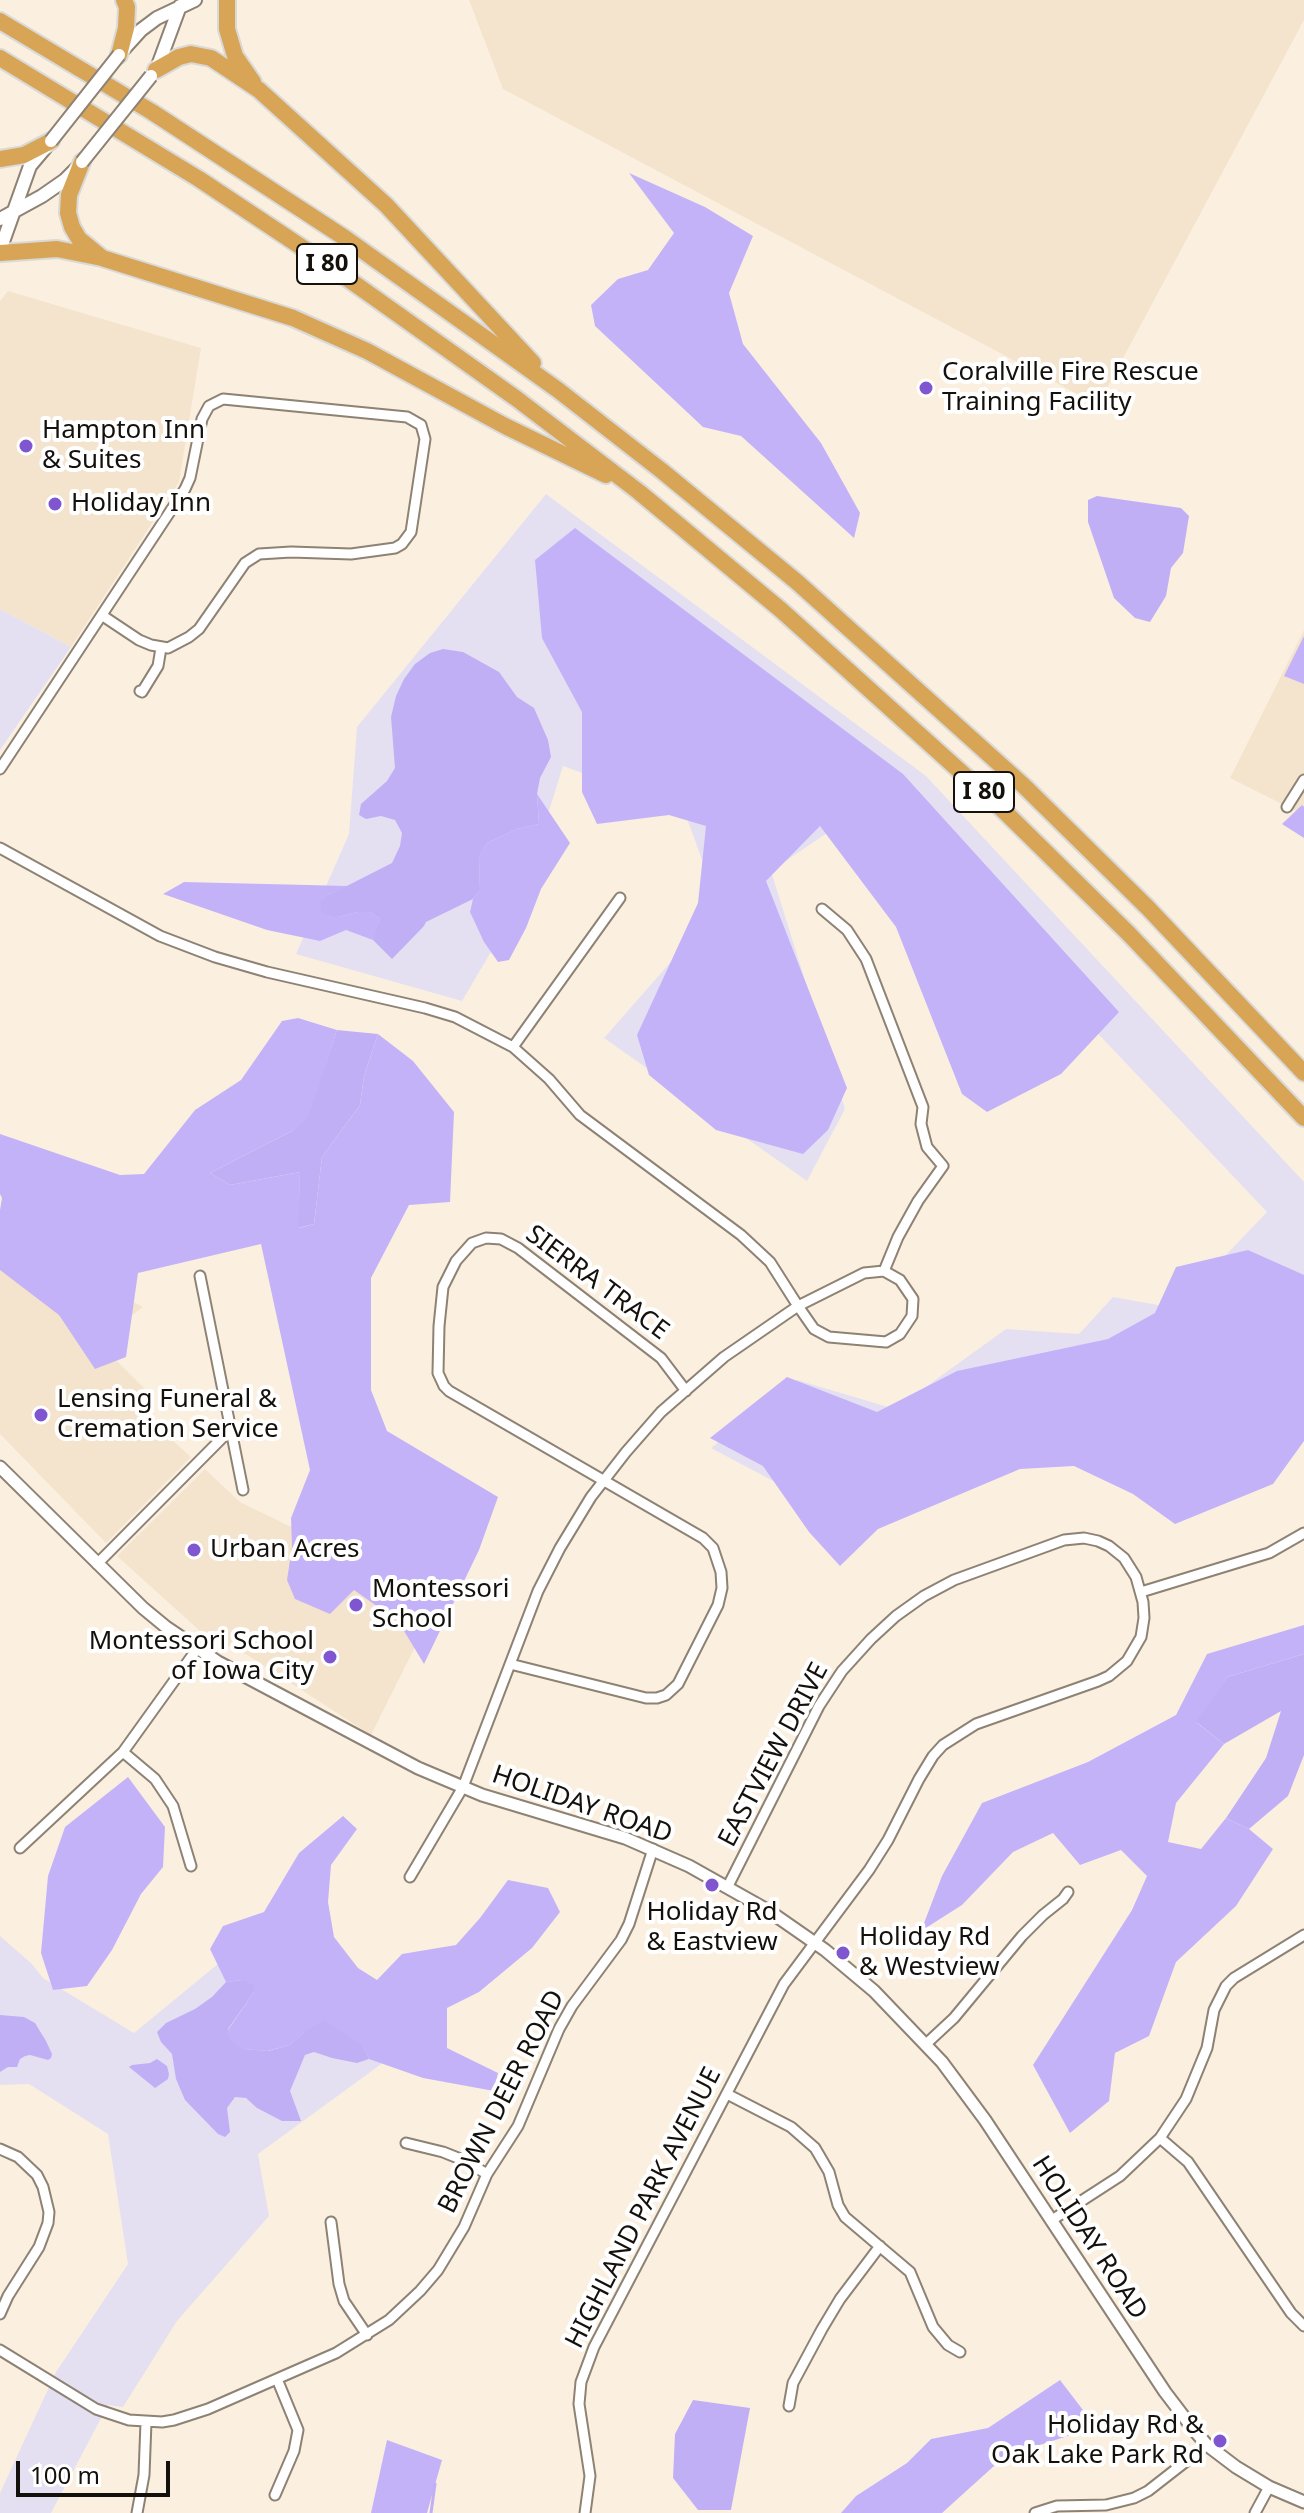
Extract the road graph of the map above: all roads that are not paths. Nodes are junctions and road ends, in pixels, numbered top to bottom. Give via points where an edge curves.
1 (124, 0) edge
2 (195, 0) edge
3 (227, 0) edge
4 (180, 4) edge
5 (0, 21) edge
6 (119, 55) junction
7 (0, 58) edge
8 (154, 73) junction
9 (259, 90) junction
10 (51, 141) junction
11 (0, 159) edge
12 (82, 162) junction
13 (14, 212) junction
14 (0, 219) edge
15 (0, 252) edge
16 (102, 258) junction
17 (558, 390) junction
18 (639, 492) junction
19 (103, 616) junction
20 (161, 648) junction
21 (140, 691) dead end
22 (0, 769) edge
23 (1304, 780) edge
24 (1287, 807) dead end
25 (0, 848) edge
26 (620, 898) dead end
27 (822, 909) dead end
28 (513, 1047) junction
29 (1304, 1073) edge
30 (1304, 1118) edge
31 (884, 1271) junction
32 (200, 1276) dead end
33 (798, 1306) junction
34 (686, 1391) junction
35 (231, 1429) junction
36 (0, 1467) edge
37 (604, 1480) junction
38 (243, 1490) dead end
39 (1304, 1533) edge
40 (97, 1564) junction
41 (1141, 1592) junction
42 (197, 1649) junction
43 (510, 1664) junction
44 (123, 1752) junction
45 (463, 1787) junction
46 (20, 1848) dead end
47 (653, 1849) junction
48 (191, 1866) dead end
49 (410, 1877) dead end
50 (728, 1886) junction
51 (1068, 1892) dead end
52 (1304, 1935) edge
53 (816, 1943) junction
54 (926, 2044) junction
55 (727, 2094) junction
56 (1160, 2138) junction
57 (406, 2143) dead end
58 (0, 2149) edge
59 (487, 2174) junction
60 (1052, 2220) junction
61 (331, 2222) dead end
62 (880, 2246) junction
63 (0, 2314) edge
64 (1304, 2326) edge
65 (367, 2335) junction
66 (0, 2350) edge
67 (960, 2352) dead end
68 (277, 2379) junction
69 (789, 2406) dead end
70 (146, 2422) junction
71 (1207, 2445) junction
72 (1269, 2487) junction
73 (275, 2495) dead end
74 (1303, 2500) edge
75 (1087, 2509) edge
76 (137, 2513) edge
77 (585, 2513) edge
78 (1035, 2513) edge
79 (1255, 2513) edge

1 - 6 highway via 126,28
2 - 4 main road
3 - 9 highway via 227,29 235,56
4 - 6 main road via 141,30
4 - 8 main road
5 - 17 highway, I 80 via 217,152
6 - 10 main road, bridge
7 - 18 highway, I 80 via 327,264
8 - 9 highway via 191,54 211,58
8 - 12 main road, bridge
9 - 17 highway via 386,205
10 - 11 highway via 24,155
10 - 13 main road via 30,166
12 - 13 main road via 65,180
12 - 16 highway via 68,213 79,239
13 - 14 main road
13 - 15 main road
15 - 16 highway via 57,249
16 - 18 highway via 322,330
17 - 29 highway, I 80 via 797,582 955,722 1148,908
18 - 30 highway, I 80 via 781,610 1002,809
19 - 20 street
19 - 20 street via 185,489 209,406 223,399 407,417 421,425 425,439 411,532 402,544 374,552 274,552 252,558 199,629
19 - 22 street
20 - 21 street via 158,666
23 - 24 street
25 - 28 street via 173,941 267,972 445,1014
26 - 28 street
27 - 31 street via 847,930 866,959 923,1107 927,1147 943,1166 911,1213
28 - 33 street via 580,1115 741,1235 770,1262
31 - 33 street via 864,1273
31 - 33 street via 900,1280 913,1299 912,1316 900,1334 886,1342 829,1337 814,1329
32 - 35 street
33 - 34 street via 724,1357
34 - 37 street via 661,1412
34 - 37 street, SIERRA TRACE via 661,1358 518,1248 486,1238 462,1253 443,1287 438,1373 444,1386
35 - 38 street
35 - 40 street
36 - 40 street, HOLIDAY ROAD
37 - 43 street via 538,1591
37 - 43 street via 703,1538 718,1559 718,1605 678,1684 672,1692 646,1698
39 - 41 street via 1269,1553
40 - 42 street, HOLIDAY ROAD
41 - 50 street, EASTVIEW DRIVE via 1118,1552 1098,1541 1073,1538 997,1563 924,1596 896,1616 842,1671
41 - 53 street, HIGHLAND PARK AVENUE via 1141,1637 1117,1670 976,1724 943,1745 869,1870
42 - 44 street
42 - 45 street, HOLIDAY ROAD via 367,1743
43 - 45 street
44 - 46 street
44 - 48 street via 155,1779 173,1806
45 - 47 street, HOLIDAY ROAD
45 - 49 street
47 - 50 street, HOLIDAY ROAD
47 - 59 street, BROWN DEER ROAD via 621,1940 572,2006 509,2144
50 - 53 street, HOLIDAY ROAD
51 - 54 street
52 - 56 street via 1226,1986 1192,2085
53 - 54 street, HOLIDAY ROAD
53 - 55 street, HIGHLAND PARK AVENUE via 784,1984
54 - 60 street, HOLIDAY ROAD
55 - 62 street via 804,2136 822,2158 845,2217
55 - 77 street, HIGHLAND PARK AVENUE via 594,2347 581,2382 579,2404 590,2476
56 - 60 street via 1120,2176
56 - 64 street via 1188,2162
57 - 59 street via 443,2152
58 - 63 street via 37,2175 49,2212 44,2237
59 - 65 street, BROWN DEER ROAD via 438,2270 404,2307
60 - 71 street, HOLIDAY ROAD via 1165,2392
61 - 65 street via 344,2301
62 - 67 street via 910,2272 933,2327
62 - 69 street via 822,2329 793,2383
65 - 68 street, BROWN DEER ROAD
66 - 70 street, BROWN DEER ROAD via 96,2409
68 - 70 street, BROWN DEER ROAD via 188,2416
68 - 73 street via 298,2430
70 - 76 street
71 - 72 street, HOLIDAY ROAD
71 - 75 street via 1148,2491
72 - 74 street, HOLIDAY ROAD
72 - 79 street
75 - 78 street via 1057,2506

